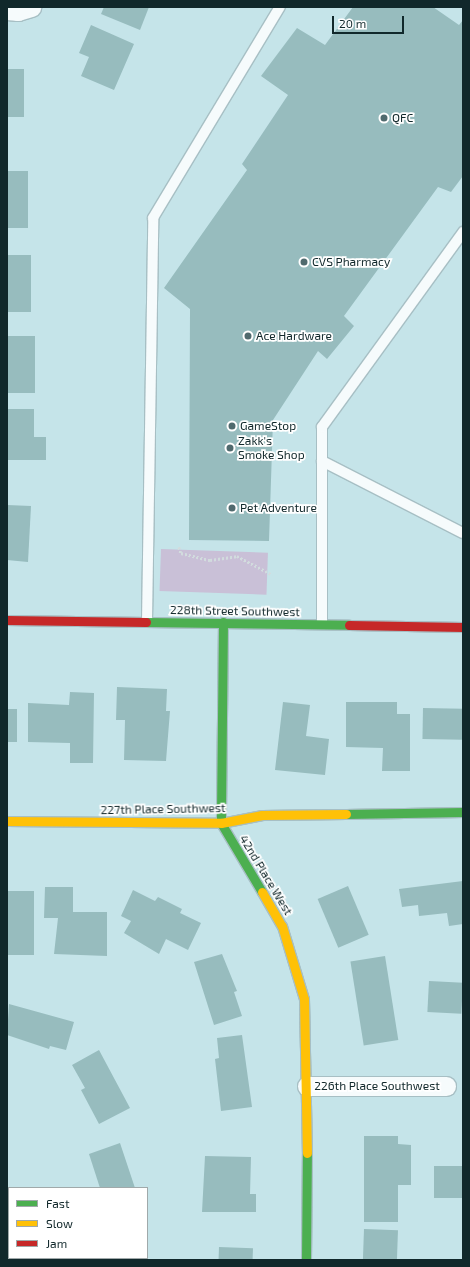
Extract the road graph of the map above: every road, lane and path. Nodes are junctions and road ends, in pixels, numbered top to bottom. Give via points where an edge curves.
1 (31, 7) edge
2 (280, 7) edge
3 (7, 10) edge
4 (463, 232) edge
5 (322, 461) junction
6 (463, 533) edge
7 (179, 547) dead end
8 (272, 575) dead end
9 (7, 620) edge
10 (147, 621) junction
11 (223, 622) junction
12 (322, 624) junction
13 (463, 627) edge
14 (463, 812) edge
15 (7, 821) edge
16 (221, 822) junction
17 (307, 1086) junction
18 (446, 1086) dead end
19 (306, 1260) edge

1 - 3 street via 18,11
2 - 10 lane via 153,218
4 - 5 lane via 322,427
5 - 6 lane
5 - 12 lane
7 - 8 path via 181,553 210,560 237,556
9 - 10 street, 228th Street Southwest
10 - 11 street, 228th Street Southwest
11 - 12 street, 228th Street Southwest
11 - 16 street
12 - 13 street, 228th Street Southwest
14 - 16 street, 227th Place Southwest via 262,814
15 - 16 street, 227th Place Southwest
16 - 17 street, 42nd Place West via 282,926 304,999
17 - 18 street, 226th Place Southwest
17 - 19 street, 42nd Place West

